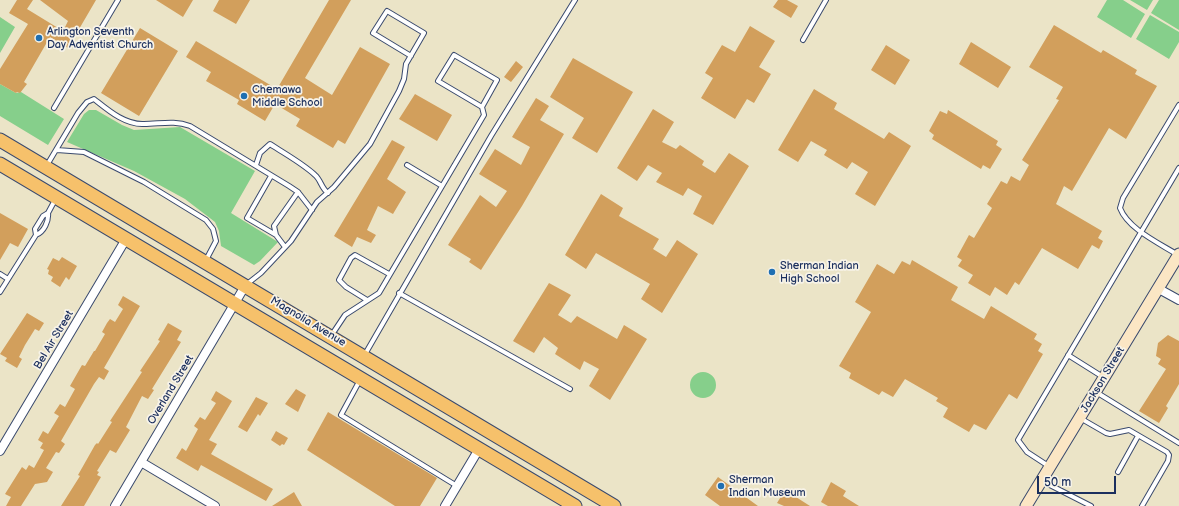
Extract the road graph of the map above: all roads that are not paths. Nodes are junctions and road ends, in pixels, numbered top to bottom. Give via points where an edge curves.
1 (118, 0) edge
2 (575, 0) edge
3 (826, 0) edge
4 (803, 40) dead end
5 (411, 56) junction
6 (1179, 106) edge
7 (482, 107) junction
8 (54, 108) dead end
9 (0, 140) edge
10 (57, 150) junction
11 (0, 164) edge
12 (256, 165) junction
13 (407, 165) dead end
14 (46, 168) junction
15 (1179, 168) edge
16 (271, 176) junction
17 (442, 186) junction
18 (298, 192) junction
19 (328, 193) junction
20 (56, 198) junction
21 (312, 210) junction
22 (48, 213) junction
23 (1141, 230) junction
24 (36, 235) junction
25 (276, 235) junction
26 (126, 239) junction
27 (285, 247) junction
28 (1179, 255) edge
29 (205, 262) junction
30 (0, 274) edge
31 (389, 274) junction
32 (8, 279) junction
33 (245, 286) junction
34 (1159, 289) junction
35 (0, 292) edge
36 (399, 293) junction
37 (367, 300) junction
38 (1179, 300) edge
39 (236, 304) junction
40 (331, 336) junction
41 (1068, 355) junction
42 (364, 356) junction
43 (361, 378) junction
44 (1105, 378) junction
45 (570, 389) dead end
46 (1096, 392) junction
47 (1080, 418) junction
48 (1138, 436) junction
49 (1179, 443) edge
50 (479, 449) junction
51 (0, 451) edge
52 (141, 462) junction
53 (1050, 467) junction
54 (1118, 472) dead end
55 (1042, 480) junction
56 (457, 486) junction
57 (115, 506) edge
58 (215, 506) edge
59 (445, 506) edge
60 (575, 506) edge
61 (614, 506) edge
62 (1026, 506) edge
63 (1091, 506) edge
64 (1142, 506) edge

1 - 8 lane
2 - 36 lane
3 - 4 lane
5 - 5 lane via 373,33 387,11 424,33
5 - 19 lane via 406,64 399,91 371,143
6 - 23 lane via 1123,198 1120,208 1124,217 1132,226
7 - 7 lane via 497,80 454,55 438,81
7 - 17 lane via 484,115
9 - 14 main road, Magnolia Avenue
10 - 12 lane via 78,113 87,102 94,99 128,122 181,122
10 - 14 lane
10 - 29 lane via 84,152 144,182 206,220 213,229 216,241
11 - 20 main road, Magnolia Avenue
12 - 16 lane
12 - 19 lane via 260,153 270,144 316,175
13 - 17 lane
14 - 29 main road, Magnolia Avenue
15 - 23 lane
16 - 18 lane
16 - 25 lane via 247,218
17 - 31 lane
18 - 21 lane
18 - 25 lane via 274,226
19 - 21 lane via 316,202
20 - 22 lane
20 - 26 main road, Magnolia Avenue
21 - 27 lane
22 - 24 lane via 35,229
22 - 24 lane via 49,219 41,233
23 - 28 lane
23 - 41 lane
24 - 32 lane
25 - 27 lane
26 - 39 main road, Magnolia Avenue
26 - 51 street, Bel Air Street
27 - 33 lane via 262,273
28 - 34 street, Jackson Street
29 - 33 main road, Magnolia Avenue
30 - 32 lane
31 - 37 lane via 379,293
31 - 37 lane via 355,255 351,258 339,280 346,288
32 - 35 lane
33 - 39 street, Overland Street
33 - 40 main road, Magnolia Avenue
34 - 38 street
34 - 44 street, Jackson Street
36 - 42 lane
36 - 45 lane
37 - 40 lane via 345,315
39 - 43 main road, Magnolia Avenue
39 - 52 street, Overland Street
40 - 42 main road, Magnolia Avenue
41 - 44 lane
41 - 53 lane via 1018,440 1027,452
42 - 61 main road, Magnolia Avenue
43 - 50 main road, Magnolia Avenue
43 - 56 lane via 341,415
44 - 46 street, Jackson Street
46 - 47 street, Jackson Street
46 - 49 lane
47 - 48 lane via 1106,433 1129,430
47 - 53 street, Jackson Street
48 - 54 lane
48 - 64 lane via 1169,455
50 - 56 street
50 - 60 main road, Magnolia Avenue
52 - 57 street, Overland Street
52 - 58 street
53 - 55 street, Jackson Street
55 - 62 street, Jackson Street
55 - 63 lane
56 - 59 street

